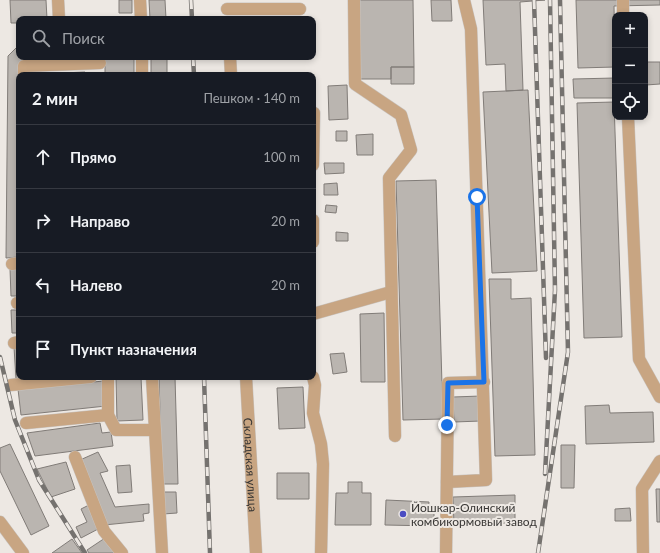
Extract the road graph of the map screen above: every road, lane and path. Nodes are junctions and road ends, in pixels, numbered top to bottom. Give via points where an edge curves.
1 (58, 0) edge
2 (140, 0) edge
3 (354, 0) edge
4 (464, 0) edge
5 (623, 0) edge
6 (227, 9) edge
7 (300, 9) dead end
8 (623, 12) edge
9 (59, 16) edge
10 (141, 16) edge
11 (142, 60) edge
12 (230, 60) edge
13 (101, 65) edge
14 (58, 70) edge
15 (24, 72) edge
16 (142, 72) edge
17 (231, 72) edge
18 (628, 120) edge
19 (392, 292) junction
20 (316, 313) edge
21 (63, 380) edge
22 (108, 380) edge
23 (152, 380) edge
24 (246, 380) edge
25 (314, 380) edge
26 (484, 382) junction
27 (10, 386) dead end
28 (660, 397) edge
29 (108, 414) junction
30 (26, 423) dead end
31 (154, 430) junction
32 (395, 436) dead end
33 (75, 457) dead end
34 (660, 461) edge
35 (447, 482) junction
36 (0, 522) edge
37 (23, 553) edge
38 (122, 553) edge
39 (162, 553) edge
40 (256, 553) edge
41 (321, 553) edge
42 (446, 553) edge
43 (643, 553) edge

1 - 9 street
2 - 10 street
3 - 19 street via 355,84 401,115 411,150 389,178
4 - 26 street via 471,29
5 - 8 street
6 - 7 street
11 - 16 street
12 - 17 street
13 - 14 street
14 - 15 street via 24,66
18 - 28 street via 639,359
19 - 20 street
19 - 32 street
21 - 27 street
22 - 29 street
23 - 31 street
24 - 40 street, Складская улица
25 - 41 street via 313,413 321,444 322,464
26 - 35 street via 448,383
26 - 35 street via 486,480
29 - 30 street
29 - 31 street via 116,430
31 - 39 street
33 - 38 street via 104,531
34 - 43 street via 642,489
35 - 42 street
36 - 37 street

